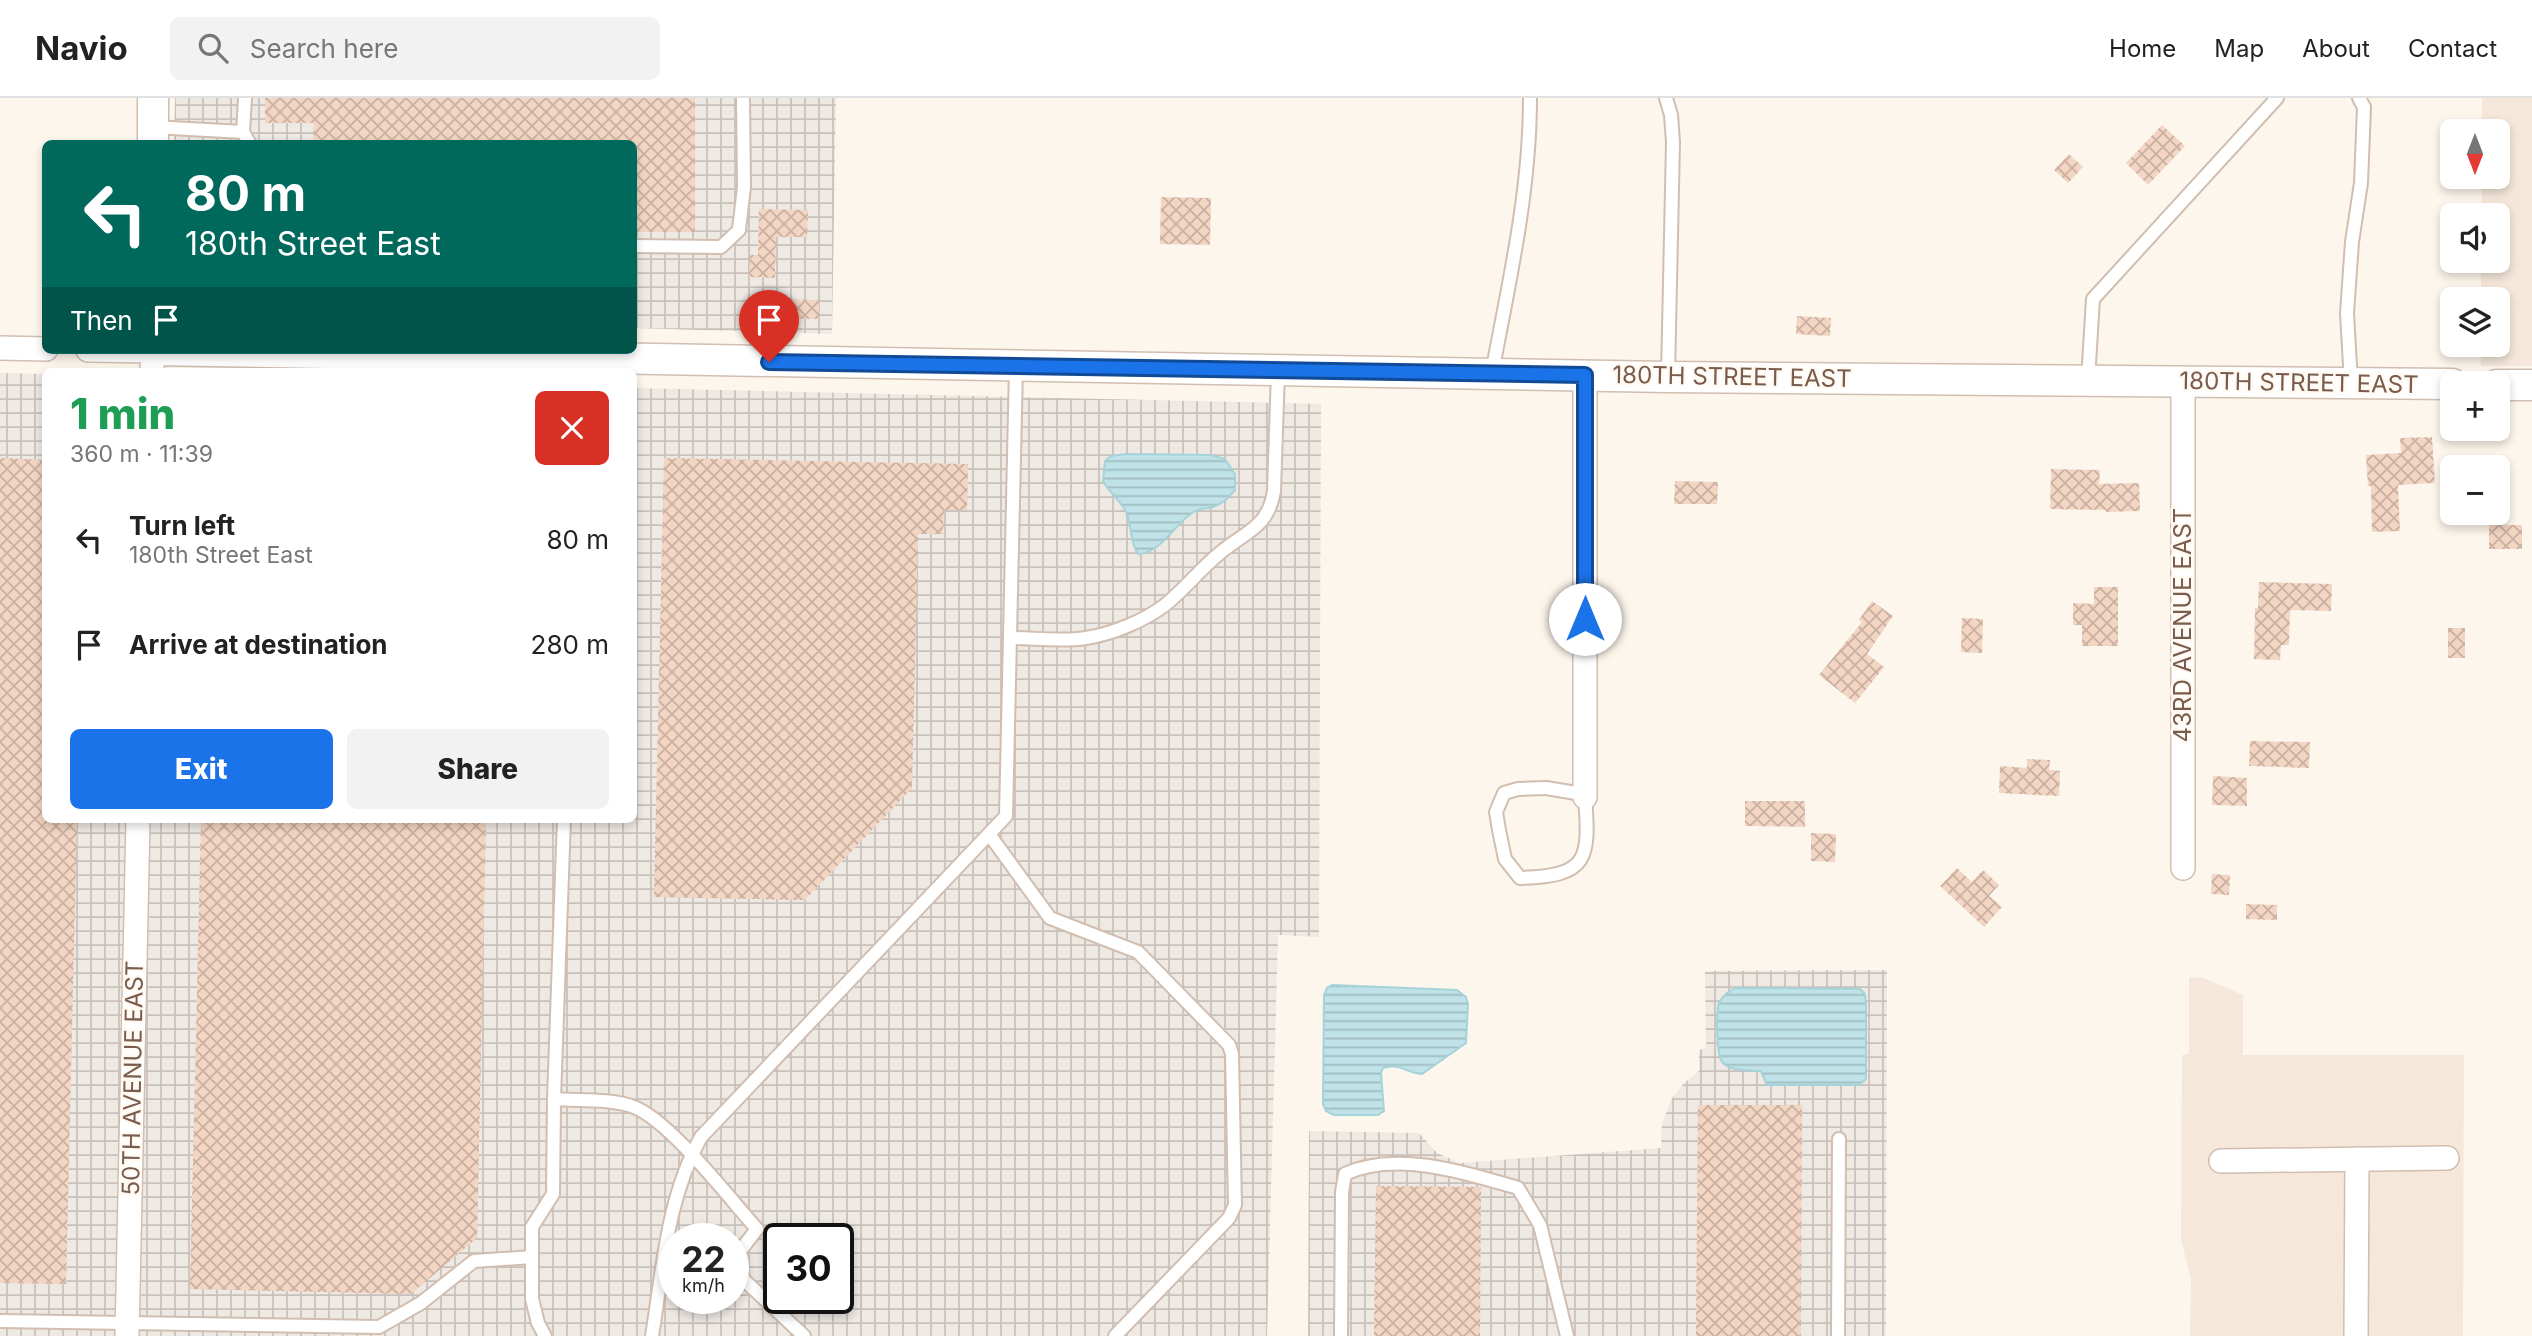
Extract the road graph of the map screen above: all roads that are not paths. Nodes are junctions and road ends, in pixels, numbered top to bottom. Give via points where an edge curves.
1 (245, 98) edge
2 (743, 98) edge
3 (1530, 98) edge
4 (1666, 98) edge
5 (2277, 98) edge
6 (2359, 98) edge
7 (153, 123) edge
8 (247, 138) edge
9 (637, 246) edge
10 (0, 348) edge
11 (42, 349) edge
12 (125, 354) edge
13 (153, 357) edge
14 (578, 365) edge
15 (1016, 367) junction
16 (1278, 371) junction
17 (1492, 374) junction
18 (1585, 375) junction
19 (1668, 377) junction
20 (2088, 381) junction
21 (2183, 382) junction
22 (2351, 383) junction
23 (2440, 384) edge
24 (2510, 385) edge
25 (2532, 385) edge
26 (1010, 638) junction
27 (1585, 797) junction
28 (138, 823) edge
29 (564, 823) edge
30 (989, 834) junction
31 (2183, 868) dead end
32 (554, 1099) junction
33 (1839, 1139) dead end
34 (692, 1155) junction
35 (2447, 1158) dead end
36 (2357, 1159) junction
37 (2221, 1161) dead end
38 (532, 1257) junction
39 (0, 1321) edge
40 (128, 1329) edge
41 (545, 1336) edge
42 (652, 1336) edge
43 (804, 1336) edge
44 (1115, 1336) edge
45 (1340, 1336) edge
46 (1567, 1336) edge
47 (1839, 1336) edge
48 (2356, 1336) edge

1 - 8 lane
2 - 9 lane via 744,187 739,230 721,247
3 - 17 lane via 1523,211
4 - 19 lane via 1673,142
5 - 20 lane via 2093,299
6 - 22 lane via 2364,107 2361,183 2347,313
7 - 8 lane
10 - 11 street
12 - 13 street, 180TH STREET EAST
13 - 14 street, 180TH STREET EAST
14 - 15 street, 180TH STREET EAST
15 - 16 street, 180TH STREET EAST
15 - 26 lane
16 - 17 street, 180TH STREET EAST
16 - 26 lane via 1274,491 1272,506 1260,523 1146,617 1085,639
17 - 18 street, 180TH STREET EAST
18 - 19 street, 180TH STREET EAST
18 - 27 street
19 - 20 street, 180TH STREET EAST
20 - 21 street, 180TH STREET EAST
21 - 22 street, 180TH STREET EAST
21 - 31 street, 43RD AVENUE EAST
22 - 23 street, 180TH STREET EAST
24 - 25 street
26 - 30 lane via 1006,816
27 - 27 lane via 1588,840 1583,857 1572,869 1520,878 1514,874 1505,859 1496,813 1504,793 1546,788
28 - 40 street, 50TH AVENUE EAST
29 - 32 lane
30 - 34 lane via 712,1125
30 - 44 lane via 1050,918 1138,952 1229,1045 1232,1054 1236,1205 1229,1218
32 - 34 lane via 636,1108 650,1115
32 - 38 lane via 553,1194 532,1227
33 - 47 lane
34 - 42 lane via 673,1204
34 - 43 lane via 757,1229 740,1251 738,1265 744,1280
35 - 36 street
36 - 37 street
36 - 48 street
38 - 40 lane via 474,1261 421,1303 380,1327
38 - 41 lane via 532,1299
39 - 40 lane
45 - 46 lane via 1345,1174 1361,1167 1404,1163 1518,1188 1541,1225

